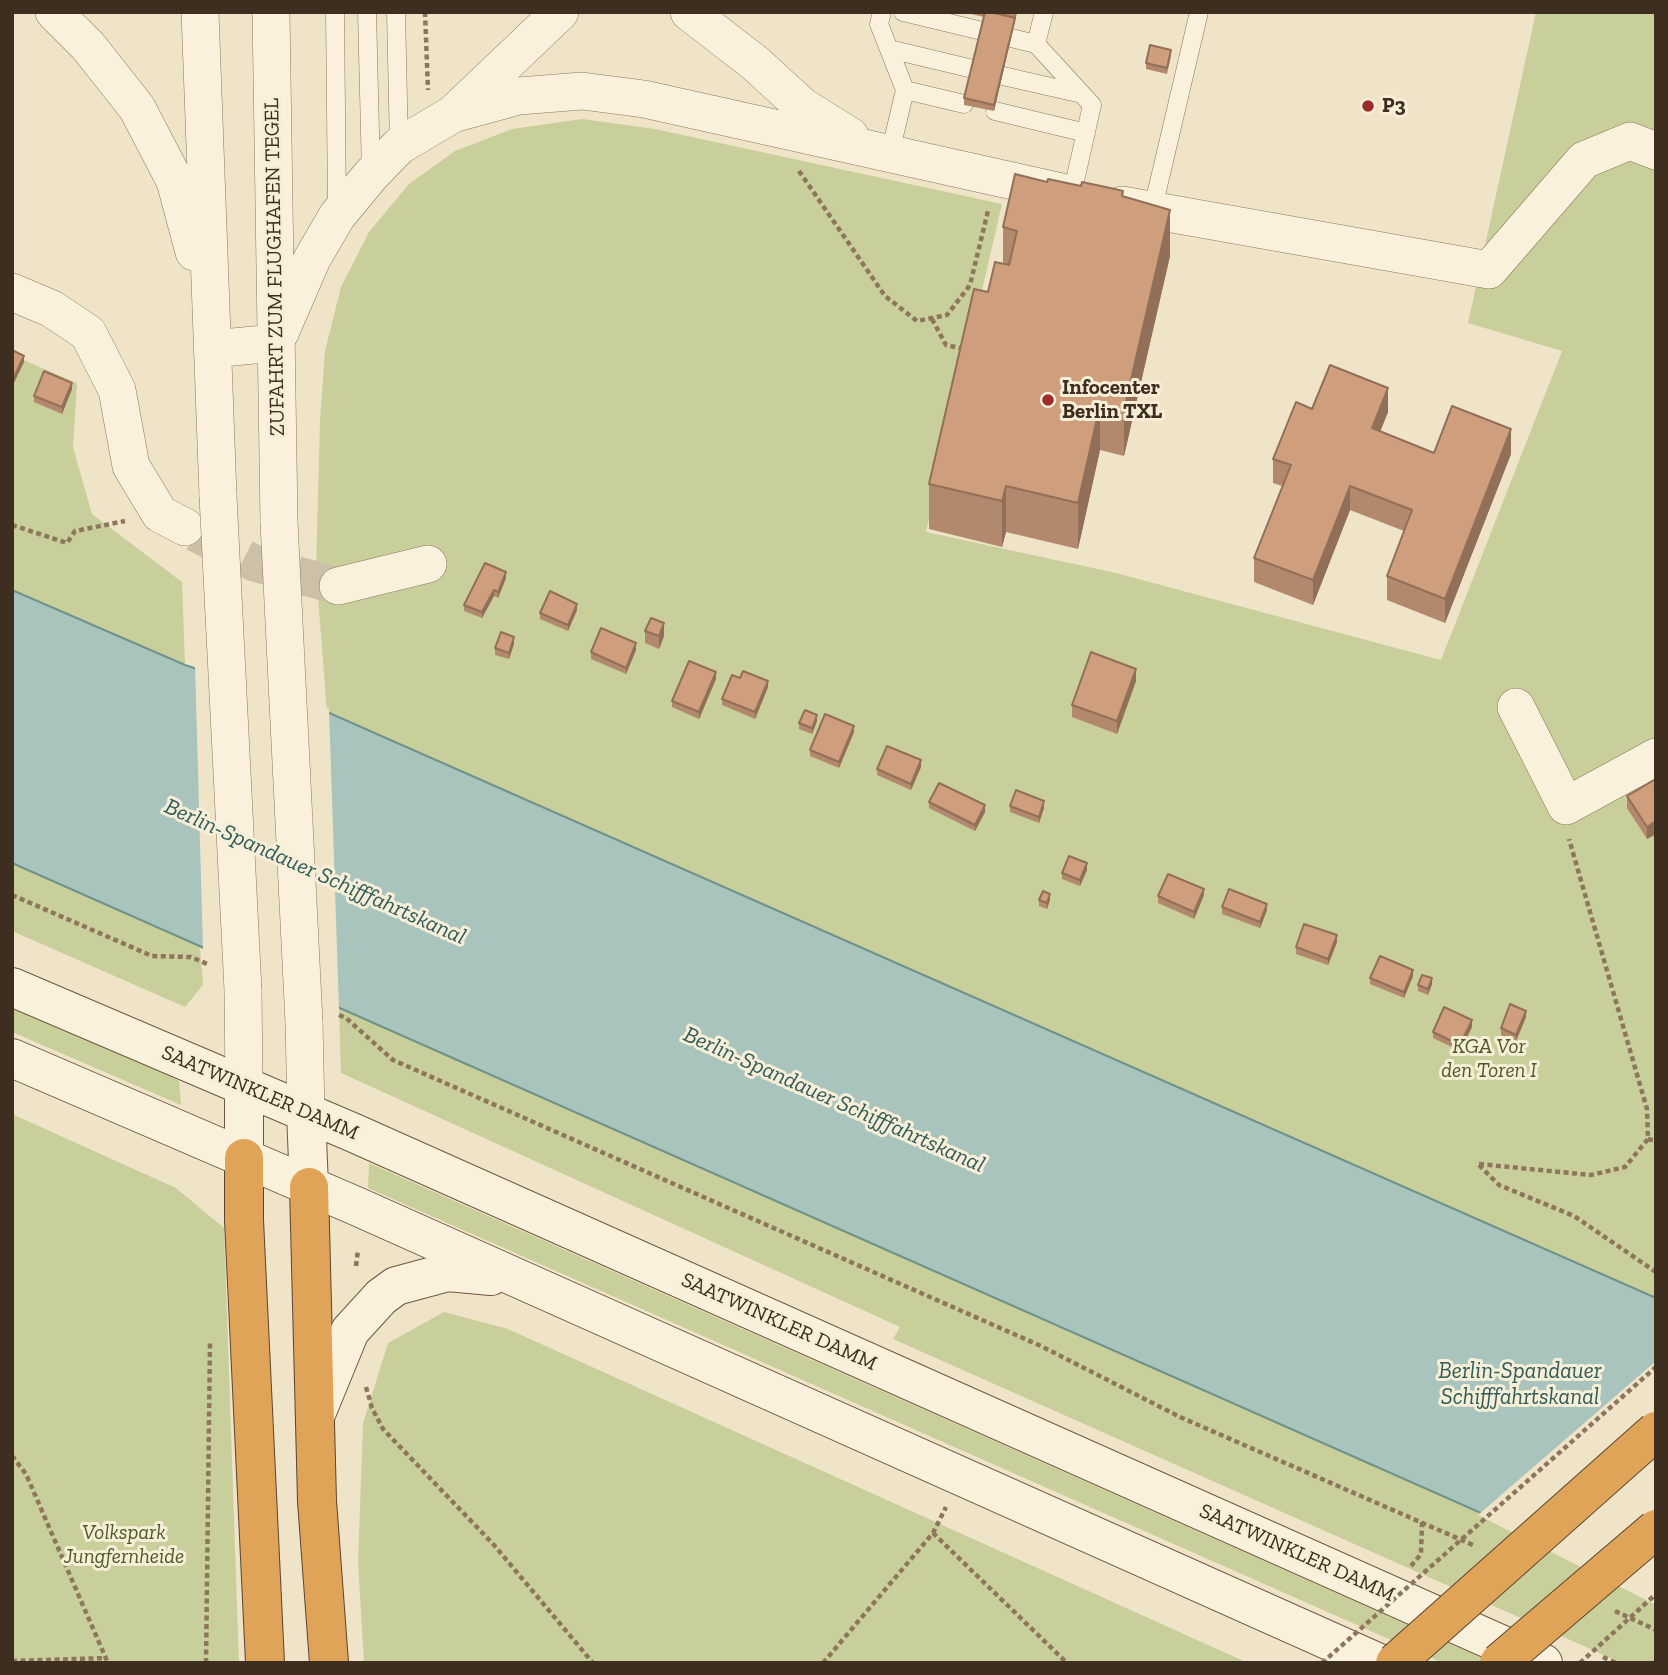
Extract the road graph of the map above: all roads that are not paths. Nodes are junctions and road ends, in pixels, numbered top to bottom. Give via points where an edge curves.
1 (54, 12) edge
2 (200, 12) edge
3 (271, 12) edge
4 (335, 12) edge
5 (367, 12) edge
6 (396, 12) edge
7 (561, 12) edge
8 (689, 12) edge
9 (729, 12) edge
10 (882, 12) edge
11 (903, 12) edge
12 (1044, 12) edge
13 (1199, 12) edge
14 (982, 31) edge
15 (1012, 38) edge
16 (1036, 44) junction
17 (888, 48) junction
18 (755, 63) junction
19 (973, 69) edge
20 (1003, 76) edge
21 (905, 90) junction
22 (1082, 94) junction
23 (964, 104) edge
24 (995, 111) edge
25 (427, 130) junction
26 (1086, 133) junction
27 (881, 151) junction
28 (1656, 151) edge
29 (371, 175) junction
30 (1072, 194) junction
31 (1152, 212) junction
32 (337, 216) junction
33 (12, 292) edge
34 (212, 341) junction
35 (275, 343) junction
36 (172, 521) tunnel mouth
37 (428, 564) dead end
38 (338, 586) tunnel mouth
39 (1516, 707) dead end
40 (1656, 757) edge
41 (12, 987) edge
42 (12, 1058) edge
43 (244, 1086) junction
44 (306, 1112) junction
45 (244, 1158) junction
46 (309, 1186) junction
47 (514, 1278) junction
48 (316, 1414) junction
49 (1656, 1430) edge
50 (1656, 1528) edge
51 (265, 1663) edge
52 (329, 1663) edge
53 (1379, 1663) edge
54 (1395, 1663) edge
55 (1499, 1663) edge
56 (1543, 1663) edge

1 - 34 street via 137,108 174,181 192,239
2 - 34 street
3 - 35 street, ZUFAHRT ZUM FLUGHAFEN TEGEL
4 - 32 lane
5 - 29 lane
6 - 25 lane
7 - 25 street
8 - 18 street
9 - 18 street
10 - 17 lane via 879,24
11 - 14 lane
12 - 16 lane
13 - 31 lane
15 - 16 lane
16 - 22 lane
17 - 19 lane
17 - 21 lane
18 - 27 street via 802,106
20 - 22 lane
21 - 23 lane
21 - 27 lane
22 - 26 lane via 1092,105
24 - 26 lane
25 - 27 street via 519,96 582,91 644,99
25 - 29 street
26 - 30 lane
27 - 30 street
28 - 31 street via 1630,141 1584,160 1489,270
29 - 32 street
30 - 31 street
32 - 35 street via 312,259
33 - 36 street via 52,309 88,333 117,390 131,466
34 - 35 street
34 - 43 street, bridge via 230,979
35 - 44 street, ZUFAHRT ZUM FLUGHAFEN TEGEL, bridge via 279,522 319,1018
37 - 38 street
39 - 40 street via 1566,806
41 - 43 main road, SAATWINKLER DAMM
42 - 45 main road
43 - 44 main road, SAATWINKLER DAMM
43 - 45 main road
44 - 46 main road
44 - 56 main road, SAATWINKLER DAMM
45 - 46 main road
45 - 51 highway
46 - 47 main road
46 - 48 highway
47 - 48 main road via 448,1272 396,1286 350,1331
47 - 53 main road
48 - 52 highway via 317,1501
49 - 54 highway, bridge
50 - 55 highway, bridge

